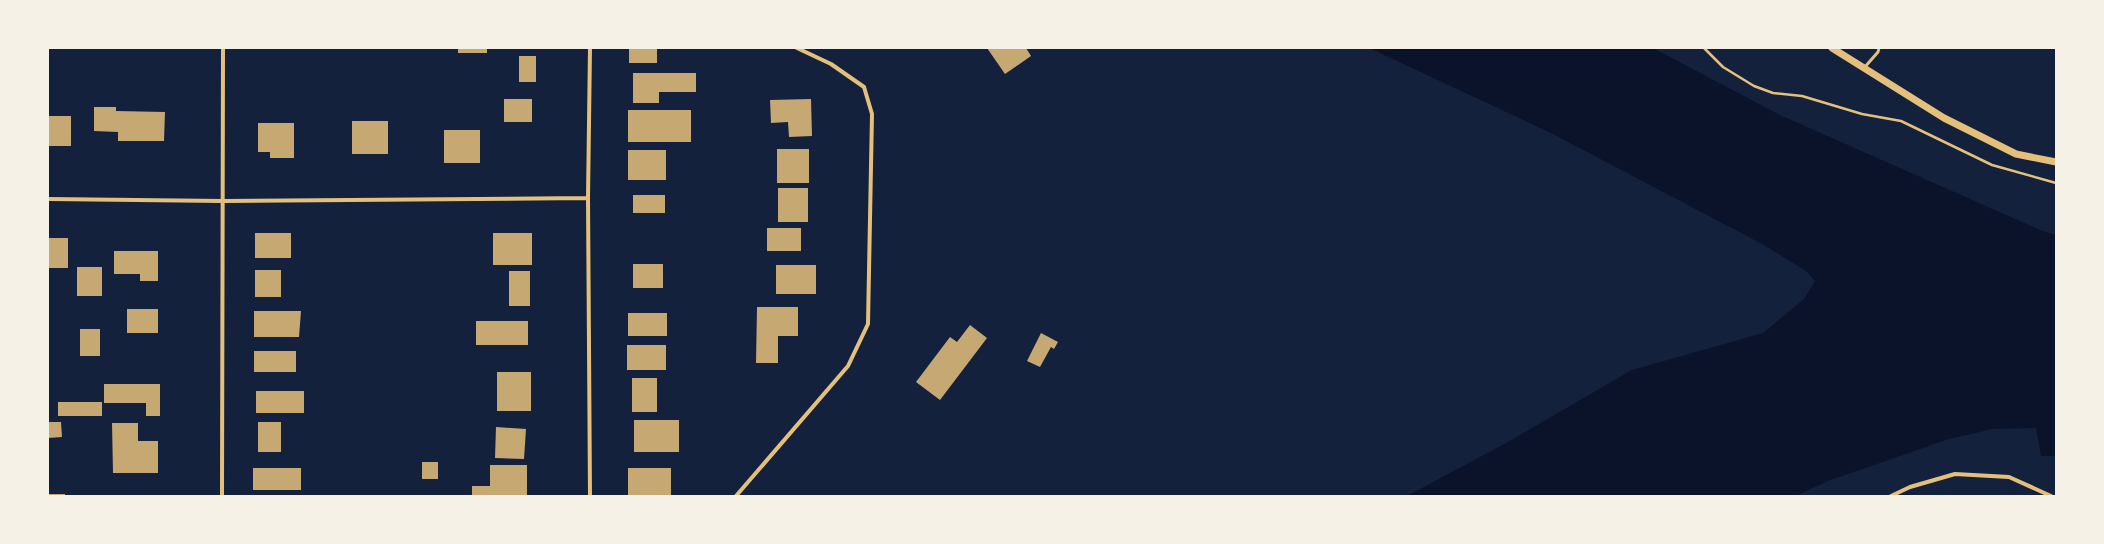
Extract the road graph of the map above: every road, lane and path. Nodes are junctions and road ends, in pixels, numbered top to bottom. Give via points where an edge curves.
1 (223, 48) edge
2 (590, 48) edge
3 (797, 48) edge
4 (1704, 48) edge
5 (1832, 48) edge
6 (1879, 48) edge
7 (1864, 68) junction
8 (2056, 162) edge
9 (2056, 183) edge
10 (588, 198) junction
11 (48, 199) edge
12 (223, 201) junction
13 (222, 496) edge
14 (590, 496) edge
15 (736, 496) edge
16 (1891, 496) edge
17 (2051, 496) edge

1 - 12 street
2 - 10 street
3 - 15 street via 832,64 864,87 872,114 868,324 848,366
4 - 9 path via 1723,67 1754,86 1773,93 1802,96 1862,114 1901,122 1992,165
5 - 7 street
6 - 7 lane
7 - 8 street via 1944,118 2016,154
10 - 12 street
10 - 14 street
11 - 12 street
12 - 13 street
16 - 17 street via 1910,487 1955,474 2009,476

